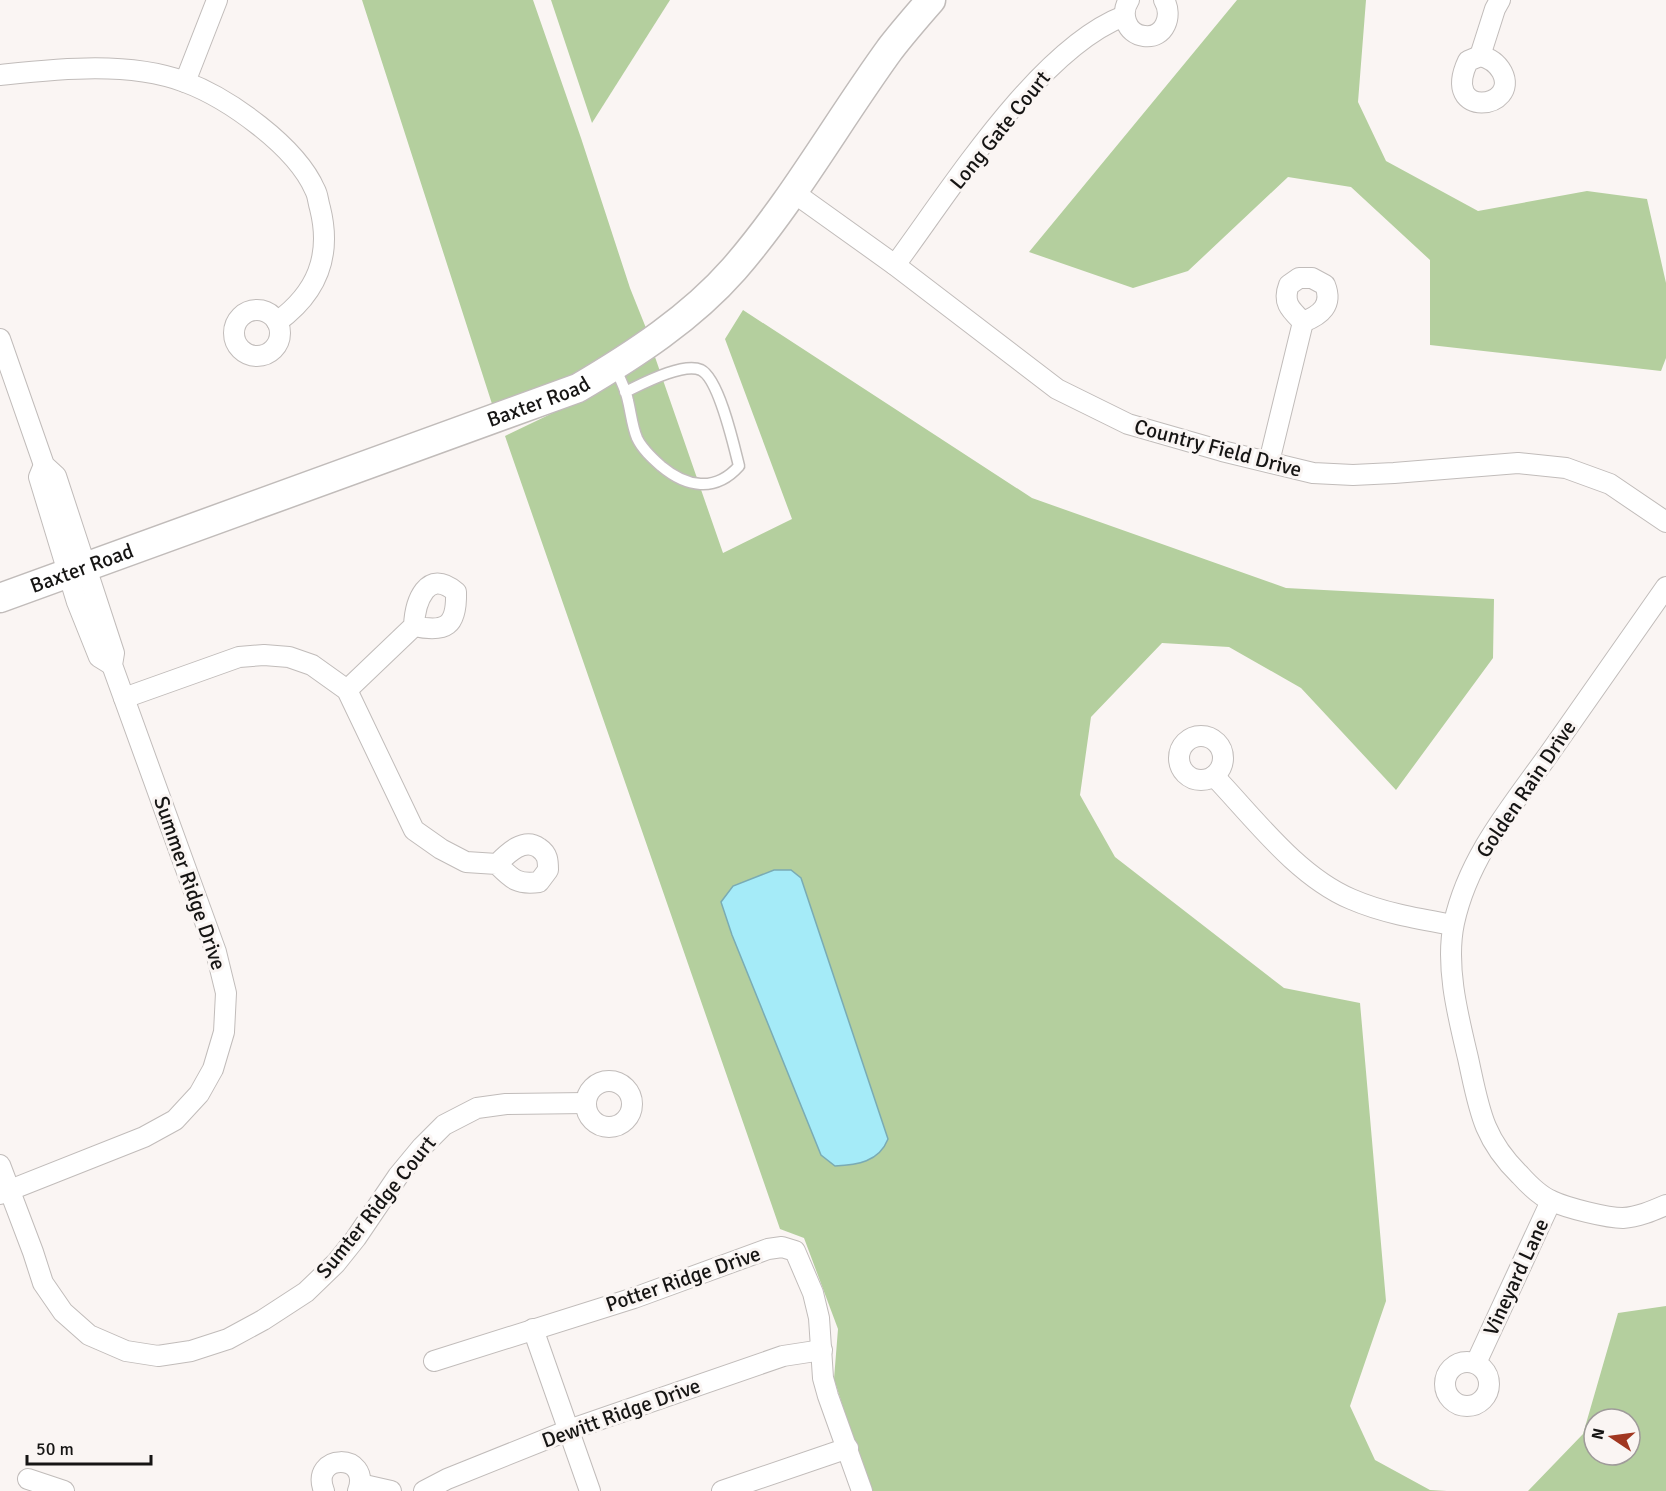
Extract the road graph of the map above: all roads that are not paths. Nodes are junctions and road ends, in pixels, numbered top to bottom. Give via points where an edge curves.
1 (217, 0) edge
2 (931, 0) edge
3 (1164, 0) edge
4 (1500, 0) edge
5 (1127, 8) edge
6 (1480, 56) dead end
7 (0, 75) edge
8 (185, 82) junction
9 (793, 192) junction
10 (895, 265) junction
11 (277, 322) dead end
12 (1303, 322) dead end
13 (0, 339) edge
14 (615, 366) junction
15 (626, 392) junction
16 (1269, 462) junction
17 (1666, 522) edge
18 (77, 571) junction
19 (1666, 586) edge
20 (0, 598) edge
21 (414, 626) dead end
22 (348, 690) junction
23 (124, 698) junction
24 (1214, 776) dead end
25 (497, 864) dead end
26 (1454, 925) junction
27 (586, 1103) dead end
28 (0, 1165) edge
29 (5, 1192) edge
30 (1551, 1201) junction
31 (1666, 1205) edge
32 (533, 1329) junction
33 (822, 1350) junction
34 (434, 1361) dead end
35 (1476, 1363) dead end
36 (569, 1430) junction
37 (848, 1448) junction
38 (28, 1479) dead end
39 (359, 1487) edge
40 (64, 1491) edge
41 (324, 1491) edge
42 (391, 1491) edge
43 (424, 1491) edge
44 (590, 1491) edge
45 (722, 1491) edge
46 (862, 1491) edge

1 - 8 street
2 - 9 main road, Baxter Road via 891,48
3 - 5 street, Long Gate Court via 1167,21 1164,28 1151,36 1136,34 1126,23
4 - 6 street
5 - 10 street, Long Gate Court via 1077,45 1024,94
7 - 8 street via 68,68 112,69
8 - 11 street via 236,108 265,131 298,164 315,190 324,224 325,249 310,290
9 - 10 street, Country Field Drive
9 - 14 main road, Baxter Road via 709,294
10 - 16 street, Country Field Drive via 1057,389 1155,434
12 - 16 street
13 - 18 street, Summer Ridge Drive via 45,465 56,476 77,536
14 - 15 lane
14 - 18 main road, Baxter Road via 578,388
15 - 15 lane via 637,438 670,474 683,482 701,484 718,482 739,466 724,409 702,370 672,372
16 - 17 street, Country Field Drive via 1313,473 1353,475 1518,463 1566,468 1610,484
18 - 20 main road, Baxter Road
18 - 23 street, Summer Ridge Drive via 114,653 112,665
19 - 26 street, Golden Rain Drive via 1487,842 1462,893
21 - 22 street
22 - 23 street via 312,665 289,657 264,655 239,657
22 - 25 street via 414,830 466,862
23 - 29 street, Summer Ridge Drive via 216,952 226,993 224,1032 213,1069 199,1094 175,1120 144,1137
24 - 26 street via 1301,868 1326,885 1377,909
26 - 30 street, Golden Rain Drive via 1451,956 1455,996 1481,1116 1492,1141 1511,1167
27 - 29 street, Sumter Ridge Court via 477,1108 444,1125 398,1176 336,1263 306,1292 228,1339 192,1351 158,1356 126,1351 89,1335 63,1312 43,1283
28 - 29 street, Sumter Ridge Court
30 - 31 street, Vineyard Lane via 1621,1218 1643,1215
30 - 35 street, Vineyard Lane
32 - 33 street, Potter Ridge Drive via 782,1247 795,1251 813,1293
32 - 34 street, Potter Ridge Drive
32 - 36 street
33 - 36 street, Dewitt Ridge Drive via 783,1356
33 - 37 street, Potter Ridge Drive via 823,1378
36 - 43 street, Dewitt Ridge Drive
36 - 44 street
37 - 45 street
37 - 46 street, Potter Ridge Drive
38 - 40 street
39 - 41 street via 357,1470 346,1462 335,1462 323,1472
39 - 42 street

